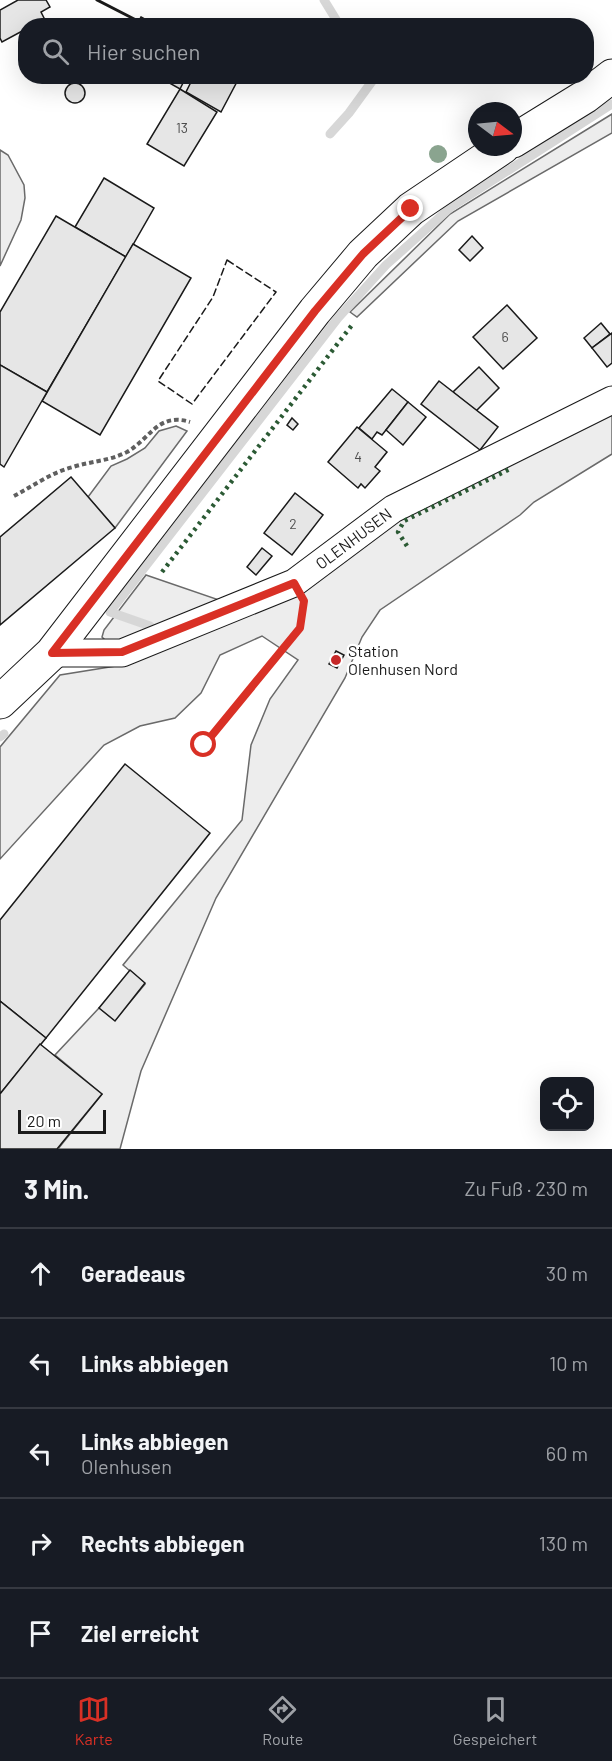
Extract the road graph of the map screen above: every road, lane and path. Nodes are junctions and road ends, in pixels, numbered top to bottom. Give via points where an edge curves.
1 (612, 76) edge
2 (522, 135) edge
3 (490, 156) edge
4 (612, 400) edge
5 (198, 425) dead end
6 (14, 496) dead end
7 (294, 583) junction
8 (52, 653) junction
9 (0, 702) edge
10 (204, 745) dead end

1 - 2 street
3 - 8 street via 411,209 363,254
4 - 7 street, OLENHUSEN via 393,509
5 - 6 path via 172,419 156,425 129,450 111,459 72,467
7 - 8 street, OLENHUSEN via 122,652
7 - 10 path via 304,601 300,628
8 - 9 street

